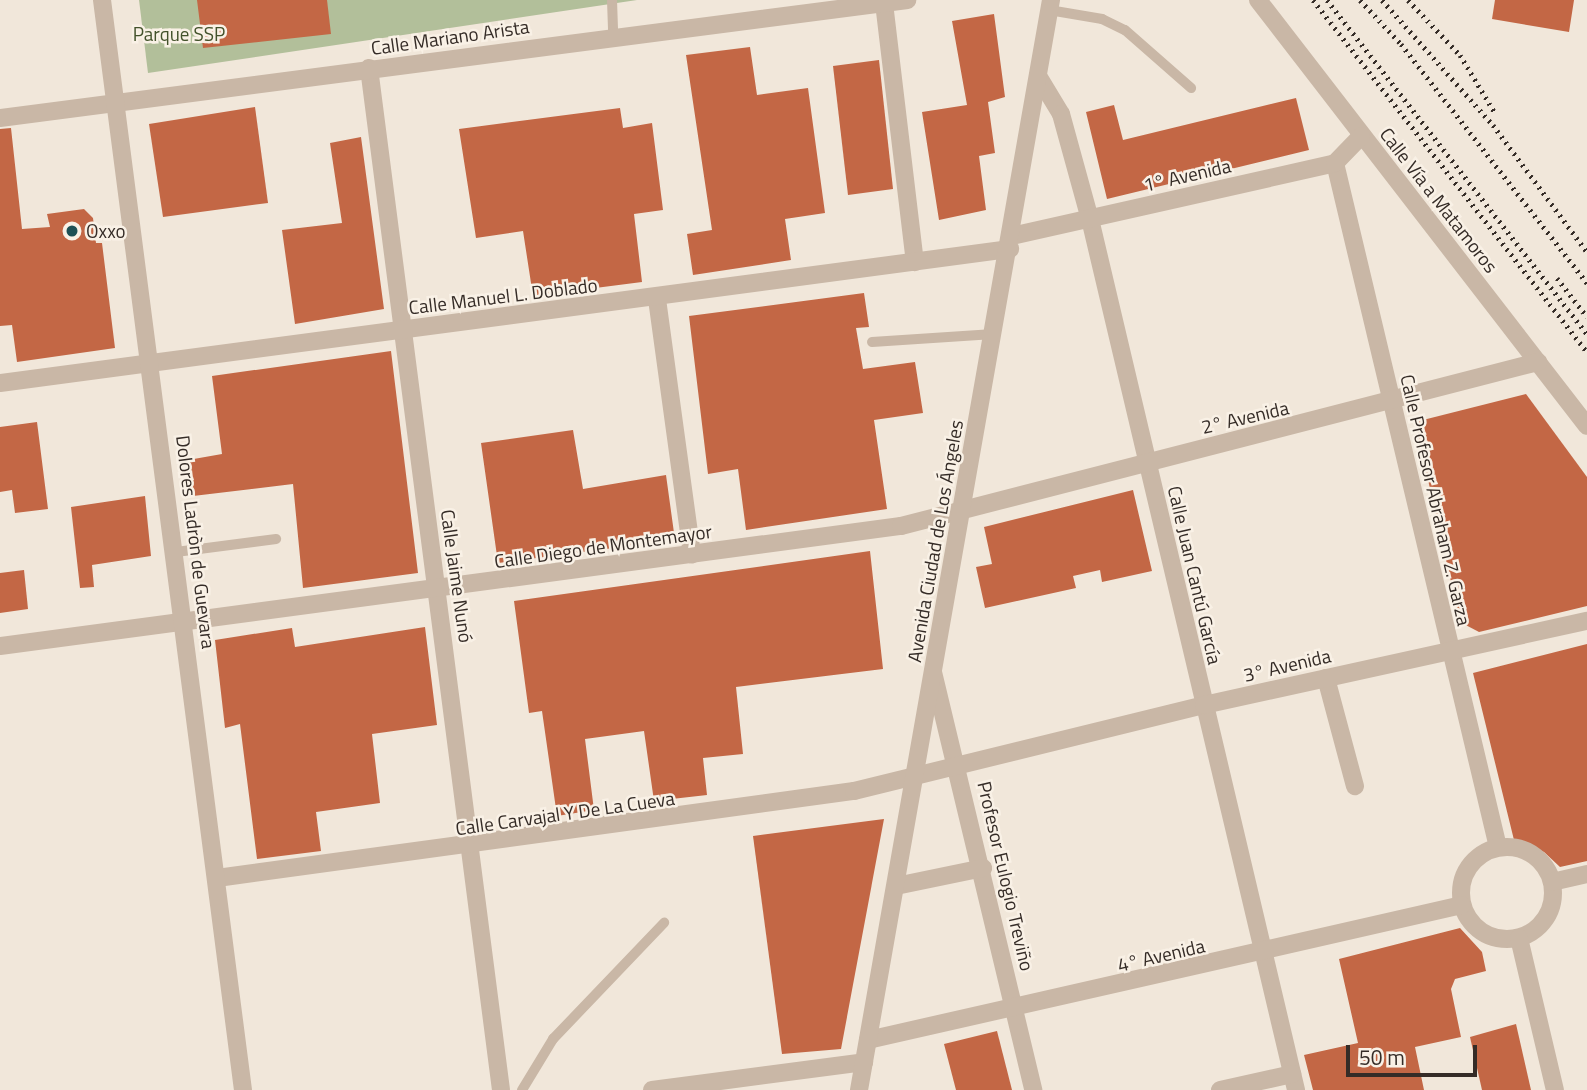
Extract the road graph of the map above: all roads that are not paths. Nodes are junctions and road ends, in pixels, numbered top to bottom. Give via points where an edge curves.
1 (103, 0) edge
2 (612, 0) edge
3 (907, 0) edge
4 (1258, 0) edge
5 (884, 3) junction
6 (1050, 5) edge
7 (613, 37) junction
8 (369, 68) junction
9 (1038, 76) junction
10 (1191, 88) dead end
11 (116, 102) junction
12 (0, 118) edge
13 (1361, 136) junction
14 (1335, 163) junction
15 (1090, 219) junction
16 (1011, 243) junction
17 (915, 262) junction
18 (657, 299) junction
19 (403, 330) junction
20 (994, 334) junction
21 (872, 342) dead end
22 (1538, 362) junction
23 (152, 364) junction
24 (0, 383) edge
25 (1391, 404) junction
26 (1587, 426) edge
27 (1147, 462) junction
28 (960, 511) junction
29 (276, 539) dead end
30 (176, 552) junction
31 (692, 555) junction
32 (438, 591) junction
33 (1587, 621) edge
34 (185, 624) junction
35 (0, 646) edge
36 (1449, 649) junction
37 (933, 672) junction
38 (1326, 678) junction
39 (1204, 705) junction
40 (959, 765) junction
41 (916, 772) junction
42 (1355, 786) dead end
43 (472, 847) junction
44 (1498, 848) junction
45 (982, 868) junction
46 (1587, 874) edge
47 (217, 878) junction
48 (1552, 882) junction
49 (896, 886) junction
50 (1462, 905) junction
51 (664, 923) dead end
52 (1519, 938) junction
53 (1266, 952) junction
54 (1014, 1010) junction
55 (868, 1040) junction
56 (864, 1062) junction
57 (1294, 1082) edge
58 (243, 1090) edge
59 (501, 1090) edge
60 (522, 1090) edge
61 (652, 1090) edge
62 (859, 1090) edge
63 (1033, 1090) edge
64 (1220, 1090) edge
65 (1555, 1090) edge

1 - 11 street, Dolores Ladròn de Guevara
2 - 7 lane
3 - 5 street, Calle Mariano Arista
4 - 13 street, Calle Vía a Matamoros
5 - 7 street, Calle Mariano Arista
5 - 17 street
6 - 9 street, Avenida Ciudad de Los Ángeles
6 - 10 lane via 1125,30
7 - 8 street, Calle Mariano Arista
8 - 11 street, Calle Mariano Arista
8 - 19 street, Calle Jaime Nunó
9 - 15 street, Calle Juan Cantú García via 1061,114
9 - 16 street, Avenida Ciudad de Los Ángeles
11 - 12 street, Calle Mariano Arista
11 - 23 street, Dolores Ladròn de Guevara
13 - 14 street
13 - 22 street, Calle Vía a Matamoros
14 - 15 street, 1° Avenida
14 - 25 street, Calle Profesor Abraham Z. Garza
15 - 16 street, 1° Avenida
15 - 27 street, Calle Juan Cantú García
16 - 17 street, Calle Manuel L. Doblado
16 - 20 street, Avenida Ciudad de Los Ángeles
17 - 18 street, Calle Manuel L. Doblado
18 - 19 street, Calle Manuel L. Doblado
18 - 31 street
19 - 23 street, Calle Manuel L. Doblado
19 - 32 street, Calle Jaime Nunó
20 - 21 lane
20 - 28 street, Avenida Ciudad de Los Ángeles
22 - 25 street, 2° Avenida
22 - 26 street, Calle Vía a Matamoros
23 - 24 street, Calle Manuel L. Doblado
23 - 30 street, Dolores Ladròn de Guevara
25 - 27 street, 2° Avenida
25 - 36 street, Calle Profesor Abraham Z. Garza
27 - 28 street, 2° Avenida
27 - 39 street, Calle Juan Cantú García
28 - 31 street, Calle Diego de Montemayor via 901,526
28 - 37 street, Avenida Ciudad de Los Ángeles
29 - 30 lane
30 - 34 street, Dolores Ladròn de Guevara
31 - 32 street, Calle Diego de Montemayor
32 - 34 street, Calle Diego de Montemayor
32 - 43 street, Calle Jaime Nunó
33 - 36 street, 3° Avenida
34 - 35 street, Calle Diego de Montemayor
34 - 47 street, Dolores Ladròn de Guevara
36 - 38 street, 3° Avenida
36 - 44 street, Calle Profesor Abraham Z. Garza
37 - 40 street, Profesor Eulogio Treviño
37 - 41 street, Avenida Ciudad de Los Ángeles
38 - 39 street, 3° Avenida
38 - 42 street
39 - 40 street, 3° Avenida
39 - 53 street, Calle Juan Cantú García
40 - 41 street, 3° Avenida
40 - 45 street, Profesor Eulogio Treviño
41 - 43 street, Calle Carvajal Y De La Cueva via 841,793
41 - 49 street, Avenida Ciudad de Los Ángeles
43 - 47 street, Calle Carvajal Y De La Cueva
43 - 59 street, Calle Jaime Nunó
44 - 48 street via 1530,853
44 - 50 street via 1484,853 1464,875
45 - 49 street
45 - 54 street, Profesor Eulogio Treviño
46 - 48 street
47 - 58 street, Dolores Ladròn de Guevara
48 - 52 street via 1544,922
49 - 55 street, Avenida Ciudad de Los Ángeles
50 - 52 street via 1478,929 1490,936
50 - 53 street, 4° Avenida
51 - 60 lane via 553,1039
52 - 65 street
53 - 54 street, 4° Avenida
53 - 57 street, Calle Juan Cantú García
54 - 55 street, 4° Avenida
54 - 63 street, Profesor Eulogio Treviño
55 - 56 street, Avenida Ciudad de Los Ángeles
56 - 61 street
56 - 62 street, Avenida Ciudad de Los Ángeles
57 - 64 street

